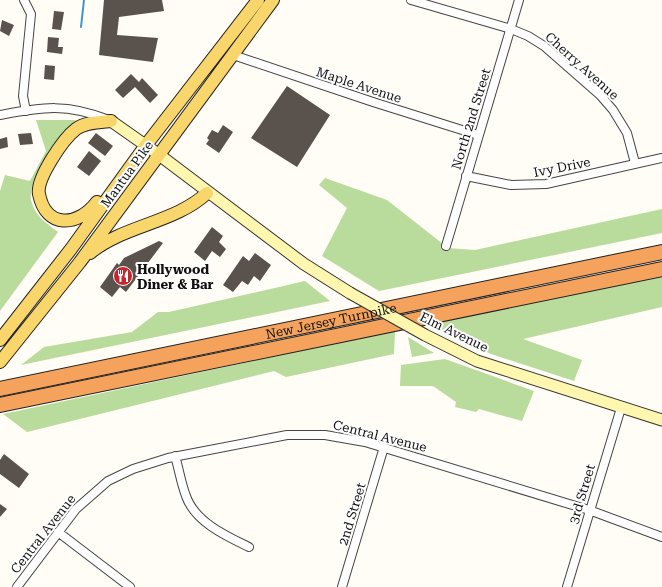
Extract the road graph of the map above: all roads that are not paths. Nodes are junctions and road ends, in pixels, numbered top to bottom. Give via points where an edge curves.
1 (24, 0) edge
2 (258, 0) edge
3 (273, 0) edge
4 (411, 0) edge
5 (519, 0) edge
6 (510, 30) junction
7 (233, 55) junction
8 (26, 110) junction
9 (0, 115) edge
10 (111, 121) junction
11 (478, 135) junction
12 (143, 150) junction
13 (158, 154) junction
14 (662, 158) edge
15 (635, 163) junction
16 (466, 176) junction
17 (208, 192) junction
18 (446, 246) dead end
19 (662, 252) edge
20 (80, 262) junction
21 (662, 269) edge
22 (0, 340) edge
23 (4, 357) edge
24 (0, 389) edge
25 (0, 405) edge
26 (622, 408) junction
27 (662, 420) edge
28 (384, 448) junction
29 (176, 456) junction
30 (589, 510) junction
31 (58, 532) junction
32 (662, 537) edge
33 (250, 548) dead end
34 (17, 587) edge
35 (130, 587) edge
36 (342, 587) edge
37 (567, 587) edge

1 - 8 street via 31,14 22,96
2 - 12 main road, Mantua Pike
3 - 7 main road, Mantua Pike
4 - 6 street, Cherry Avenue
5 - 6 street, North 2nd Street
6 - 11 street, North 2nd Street
6 - 15 street, Cherry Avenue via 528,36 544,46 607,102 627,133
7 - 11 street, Maple Avenue
7 - 13 main road, Mantua Pike
8 - 9 street
8 - 10 street via 71,108
10 - 12 main road, Elm Avenue
10 - 12 main road via 76,129 59,149 40,182 38,193 45,211 60,221 69,221 84,215 126,162
11 - 16 street, North 2nd Street
12 - 13 main road, Elm Avenue
12 - 22 main road, Mantua Pike via 71,249
13 - 17 main road, Elm Avenue
13 - 20 main road, Mantua Pike
14 - 15 street, Ivy Drive
15 - 16 street, Ivy Drive via 546,184 524,186 492,183
16 - 18 street, North 2nd Street
17 - 20 main road via 196,203 116,237
17 - 26 main road, Elm Avenue, bridge via 304,264 425,335 477,361
19 - 24 highway, New Jersey Turnpike
20 - 23 main road, Mantua Pike
21 - 25 highway, New Jersey Turnpike
26 - 27 main road, Elm Avenue
26 - 30 street, 3rd Street
28 - 29 street, Central Avenue via 341,437 287,434
28 - 30 street, Central Avenue
28 - 36 street, 2nd Street
29 - 31 street, Central Avenue via 132,469 108,481 81,503
29 - 33 street via 186,497 192,509 224,535
30 - 32 street, Central Avenue
30 - 37 street, 3rd Street
31 - 34 street, Central Avenue
31 - 35 street

